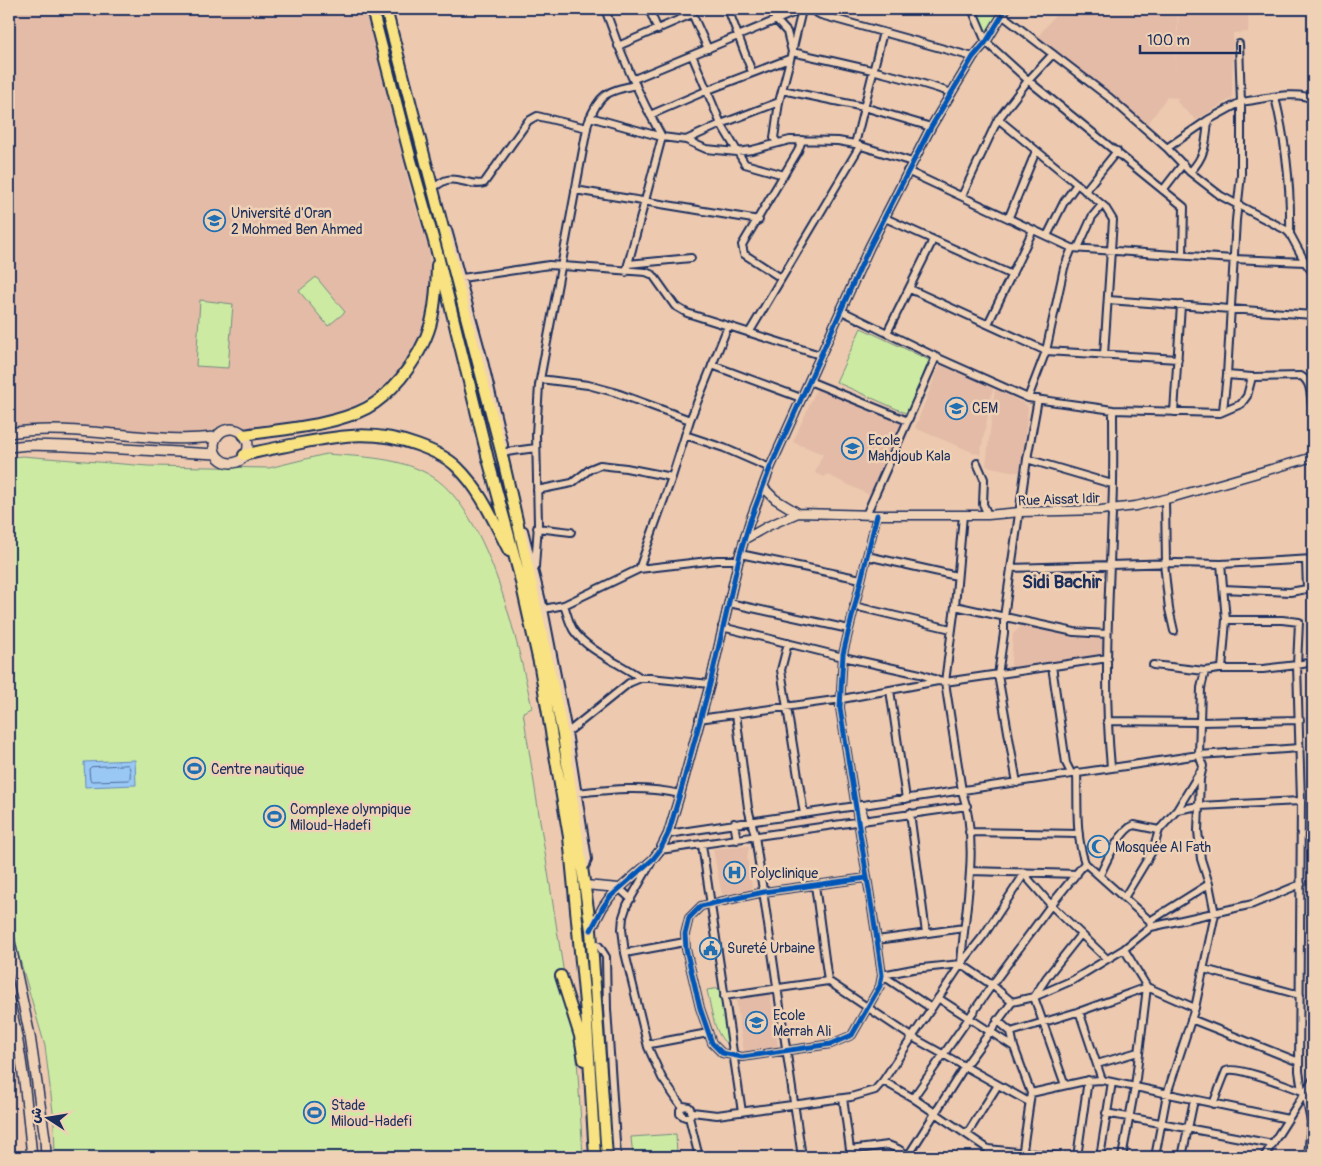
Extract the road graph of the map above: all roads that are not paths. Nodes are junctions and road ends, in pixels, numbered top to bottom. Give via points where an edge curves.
1 (372, 9) edge
2 (386, 9) edge
3 (605, 9) edge
4 (649, 9) edge
5 (728, 9) edge
6 (771, 9) edge
7 (803, 9) edge
8 (810, 9) edge
9 (972, 9) edge
10 (691, 11) edge
11 (1004, 12) edge
12 (776, 20) junction
13 (658, 30) junction
14 (882, 32) junction
15 (738, 35) junction
16 (986, 42) junction
17 (1239, 44) dead end
18 (618, 46) junction
19 (708, 49) junction
20 (792, 52) junction
21 (1053, 54) junction
22 (692, 55) junction
23 (973, 57) junction
24 (789, 59) junction
25 (873, 70) junction
26 (752, 72) junction
27 (1028, 80) junction
28 (635, 82) junction
29 (708, 90) junction
30 (782, 90) junction
31 (952, 93) junction
32 (1275, 97) junction
33 (1313, 100) edge
34 (779, 102) junction
35 (1241, 102) junction
36 (864, 107) junction
37 (650, 115) junction
38 (590, 117) junction
39 (998, 119) junction
40 (1208, 120) junction
41 (721, 124) junction
42 (931, 127) junction
43 (587, 128) junction
44 (662, 137) junction
45 (686, 140) junction
46 (802, 140) junction
47 (777, 142) junction
48 (858, 145) junction
49 (1167, 148) junction
50 (1036, 151) junction
51 (1117, 151) junction
52 (736, 152) junction
53 (912, 162) junction
54 (1183, 164) junction
55 (908, 171) junction
56 (1190, 172) junction
57 (784, 175) junction
58 (434, 183) junction
59 (1077, 184) junction
60 (576, 190) junction
61 (1163, 190) junction
62 (1085, 191) junction
63 (962, 196) junction
64 (646, 200) junction
65 (1102, 205) junction
66 (1237, 205) junction
67 (1009, 217) junction
68 (885, 218) junction
69 (759, 220) junction
70 (1033, 230) junction
71 (1290, 234) junction
72 (1047, 236) junction
73 (932, 240) junction
74 (1075, 248) junction
75 (1111, 251) junction
76 (437, 252) junction
77 (1183, 255) junction
78 (691, 258) dead end
79 (1233, 259) junction
80 (1305, 262) junction
81 (628, 264) junction
82 (561, 266) junction
83 (626, 272) junction
84 (1313, 272) edge
85 (1012, 275) junction
86 (462, 278) junction
87 (781, 278) junction
88 (910, 289) junction
89 (1108, 300) junction
90 (1181, 305) junction
91 (840, 310) junction
92 (1231, 310) junction
93 (1313, 315) edge
94 (988, 324) junction
95 (728, 326) junction
96 (750, 333) junction
97 (887, 333) junction
98 (1046, 351) junction
99 (820, 355) junction
100 (1104, 355) junction
101 (936, 357) junction
102 (1178, 359) junction
103 (712, 365) junction
104 (1227, 375) junction
105 (1252, 377) junction
106 (540, 379) junction
107 (809, 381) junction
108 (801, 398) junction
109 (1028, 398) junction
110 (1038, 399) junction
111 (1113, 410) junction
112 (1223, 410) junction
113 (1174, 412) junction
114 (1313, 412) edge
115 (690, 420) junction
116 (908, 421) junction
117 (9, 433) edge
118 (244, 435) junction
119 (684, 435) junction
120 (216, 438) junction
121 (9, 448) edge
122 (536, 448) junction
123 (506, 452) junction
124 (216, 454) junction
125 (244, 455) junction
126 (1313, 457) edge
127 (1027, 459) junction
128 (977, 463) dead end
129 (770, 468) junction
130 (672, 477) junction
131 (1112, 484) junction
132 (763, 487) junction
133 (537, 490) junction
134 (1165, 500) junction
135 (1112, 510) junction
136 (1020, 512) junction
137 (798, 513) junction
138 (866, 515) junction
139 (877, 515) junction
140 (963, 515) junction
141 (988, 515) junction
142 (537, 528) junction
143 (571, 532) dead end
144 (745, 539) junction
145 (867, 556) junction
146 (740, 557) junction
147 (1310, 560) edge
148 (1165, 563) junction
149 (1221, 564) junction
150 (1110, 565) junction
151 (1011, 568) junction
152 (639, 570) junction
153 (519, 573) junction
154 (535, 573) junction
155 (957, 576) junction
156 (861, 579) junction
157 (1223, 589) junction
158 (729, 603) junction
159 (564, 605) junction
160 (854, 606) junction
161 (955, 606) junction
162 (544, 609) junction
163 (1004, 617) junction
164 (1226, 620) junction
165 (722, 627) junction
166 (849, 629) junction
167 (951, 629) junction
168 (1174, 631) dead end
169 (1107, 634) junction
170 (788, 644) junction
171 (843, 657) junction
172 (1108, 658) junction
173 (1313, 662) edge
174 (1154, 665) dead end
175 (1297, 665) junction
176 (1052, 666) junction
177 (1222, 669) junction
178 (1204, 671) junction
179 (998, 675) junction
180 (641, 678) junction
181 (942, 681) junction
182 (710, 684) junction
183 (890, 690) junction
184 (841, 699) junction
185 (787, 707) junction
186 (736, 714) junction
187 (699, 719) junction
188 (1300, 720) junction
189 (1107, 721) junction
190 (1200, 722) junction
191 (568, 732) junction
192 (1300, 748) junction
193 (1199, 755) junction
194 (1203, 766) junction
195 (1111, 767) junction
196 (1074, 773) junction
197 (1017, 783) junction
198 (962, 790) junction
199 (578, 793) junction
200 (680, 794) junction
201 (906, 798) junction
202 (1301, 801) junction
203 (858, 806) junction
204 (967, 806) junction
205 (1199, 806) junction
206 (1177, 810) junction
207 (804, 814) junction
208 (910, 814) junction
209 (751, 821) junction
210 (861, 821) junction
211 (734, 823) junction
212 (1160, 830) junction
213 (969, 832) junction
214 (668, 834) junction
215 (1079, 834) junction
216 (755, 836) junction
217 (736, 840) junction
218 (702, 846) junction
219 (660, 850) junction
220 (653, 859) junction
221 (1085, 863) junction
222 (582, 868) junction
223 (970, 870) junction
224 (1023, 873) junction
225 (1077, 874) junction
226 (1100, 875) junction
227 (866, 878) junction
228 (1209, 884) junction
229 (1301, 884) junction
230 (585, 885) junction
231 (815, 886) junction
232 (619, 888) junction
233 (764, 892) junction
234 (1124, 898) junction
235 (631, 899) junction
236 (711, 904) junction
237 (1051, 905) junction
238 (1215, 914) junction
239 (1151, 924) junction
240 (964, 928) junction
241 (591, 930) junction
242 (926, 933) junction
243 (1081, 934) junction
244 (9, 937) edge
245 (877, 940) junction
246 (685, 942) junction
247 (592, 943) junction
248 (1124, 949) junction
249 (625, 953) junction
250 (1107, 959) junction
251 (961, 964) junction
252 (1204, 969) junction
253 (882, 975) junction
254 (561, 976) dead end
255 (828, 981) junction
256 (992, 985) junction
257 (1147, 987) junction
258 (776, 988) junction
259 (1300, 995) junction
260 (724, 996) junction
261 (1034, 997) junction
262 (938, 998) junction
263 (9, 1000) edge
264 (1012, 1002) junction
265 (868, 1007) junction
266 (931, 1008) junction
267 (1195, 1008) junction
268 (1079, 1011) junction
269 (25, 1014) junction
270 (1192, 1018) junction
271 (14, 1019) junction
272 (969, 1019) junction
273 (997, 1020) junction
274 (1043, 1022) junction
275 (989, 1032) junction
276 (1011, 1032) junction
277 (708, 1033) junction
278 (912, 1037) junction
279 (650, 1044) dead end
280 (1014, 1047) junction
281 (786, 1050) junction
282 (1138, 1052) junction
283 (944, 1055) junction
284 (734, 1056) junction
285 (1299, 1062) junction
286 (1097, 1064) junction
287 (965, 1066) junction
288 (1088, 1080) junction
289 (1102, 1080) junction
290 (1313, 1080) edge
291 (883, 1081) junction
292 (1112, 1082) junction
293 (998, 1085) junction
294 (1065, 1085) junction
295 (1136, 1087) junction
296 (1303, 1092) junction
297 (1031, 1093) junction
298 (1167, 1094) junction
299 (843, 1098) junction
300 (913, 1098) junction
301 (1194, 1100) junction
302 (1029, 1102) junction
303 (1213, 1104) junction
304 (795, 1105) junction
305 (742, 1112) junction
306 (593, 1113) junction
307 (934, 1113) junction
308 (1106, 1113) junction
309 (690, 1114) junction
310 (1130, 1117) junction
311 (1288, 1120) junction
312 (1162, 1123) junction
313 (1189, 1129) junction
314 (967, 1134) junction
315 (1273, 1144) junction
316 (988, 1149) junction
317 (851, 1154) edge
318 (1022, 1155) edge
319 (909, 1156) edge
320 (1053, 1156) edge
321 (32, 1157) edge
322 (46, 1157) edge
323 (595, 1157) edge
324 (606, 1157) edge
325 (617, 1157) edge
326 (699, 1157) edge
327 (801, 1157) edge
328 (990, 1157) edge
329 (1062, 1157) edge
330 (1078, 1157) edge
331 (1100, 1157) edge
332 (1122, 1157) edge
333 (1155, 1157) edge
334 (1182, 1157) edge
335 (1264, 1157) edge
336 (1308, 1157) edge

1 - 76 highway
2 - 58 highway
3 - 18 street
4 - 13 street
5 - 15 street
6 - 12 street
7 - 12 street
7 - 20 street
8 - 14 street via 817,14
9 - 16 street
10 - 13 street
10 - 19 street
11 - 16 street
11 - 21 street
12 - 15 street
12 - 20 street via 787,32
13 - 18 street
14 - 23 street
14 - 25 street
15 - 19 street
15 - 26 street
16 - 23 street
16 - 27 street
17 - 35 street
18 - 28 street
19 - 22 street
20 - 24 street
20 - 25 street
21 - 27 street
21 - 49 street
22 - 28 street
22 - 29 street
23 - 31 street
24 - 26 street
24 - 30 street
25 - 31 street
25 - 36 street
26 - 29 street
27 - 39 street
27 - 51 street
28 - 37 street
28 - 38 street via 601,97
29 - 37 street
29 - 41 street
30 - 34 street
30 - 36 street
31 - 42 street
32 - 33 street via 1295,94
32 - 35 street
32 - 71 street via 1289,173
34 - 41 street
34 - 47 street via 774,138
35 - 40 street
35 - 66 street via 1241,175
36 - 42 street
36 - 48 street
37 - 44 street
38 - 43 street
38 - 44 street
39 - 50 street
39 - 63 street
40 - 49 street
40 - 56 street via 1200,162
41 - 45 street
41 - 52 street
42 - 53 street
43 - 58 street via 537,116 528,121 484,183 447,180
43 - 60 street
44 - 45 street
44 - 64 street
45 - 52 street via 706,149
46 - 47 street
46 - 48 street
46 - 57 street
47 - 52 street
48 - 53 street
48 - 87 street
49 - 54 street
50 - 59 street
50 - 67 street
51 - 61 street
51 - 62 street
52 - 57 street via 745,164
53 - 55 street
54 - 56 street
54 - 61 street
55 - 63 street
55 - 68 street
56 - 66 street
57 - 69 street
58 - 86 street
58 - 222 highway via 454,276 501,451 549,663
59 - 62 street
59 - 72 street
60 - 64 street
60 - 82 street
61 - 77 street via 1184,207
62 - 65 street
63 - 67 street
64 - 69 street
64 - 81 street
65 - 74 street
65 - 75 street via 1113,220
66 - 71 street via 1277,224
66 - 79 street
67 - 70 street
68 - 73 street
68 - 91 street
69 - 87 street via 742,245 744,254
70 - 72 street
70 - 85 street
71 - 80 street
72 - 74 street
73 - 85 street
73 - 88 street
74 - 75 street
74 - 98 street via 1064,268
75 - 77 street
75 - 89 street
76 - 118 highway via 436,299 430,331 416,359 382,398 366,408 312,425
76 - 153 highway
77 - 79 street
78 - 81 street
79 - 80 street
79 - 92 street
80 - 84 street
81 - 83 street
82 - 83 street
82 - 86 street via 538,266
82 - 106 street
83 - 95 street via 649,273 675,306
85 - 94 street
86 - 123 street
87 - 96 street
88 - 94 street
88 - 97 street
89 - 90 street
89 - 100 street
90 - 92 street
90 - 102 street
91 - 97 street
91 - 99 street
92 - 93 street
92 - 104 street
94 - 98 street
95 - 96 street
95 - 103 street
96 - 99 street
97 - 101 street
98 - 100 street
98 - 109 street
99 - 107 street
100 - 102 street
101 - 109 street
101 - 116 street
102 - 113 street
103 - 108 street
103 - 115 street
104 - 105 street
104 - 112 street
105 - 112 street via 1247,396 1240,404
105 - 114 street via 1301,376 1309,385
106 - 115 street via 614,392
106 - 122 street
107 - 108 street
107 - 116 street
108 - 129 street
109 - 110 street
110 - 111 street
110 - 127 street
111 - 113 street
111 - 131 street
112 - 113 street via 1220,413
115 - 119 street
116 - 138 street
117 - 120 main road via 58,431
118 - 120 main road via 229,429
118 - 125 main road via 248,443
119 - 129 street
119 - 130 street
120 - 124 main road
121 - 124 main road via 66,446
122 - 123 street
122 - 133 street
123 - 154 street
124 - 125 main road via 230,462 238,461
125 - 153 highway via 316,440 360,435 396,438 433,450 457,466 480,494
126 - 134 street, Rue Aissat Idir
127 - 131 street
127 - 136 street
128 - 141 street via 984,479 983,504
129 - 132 street
130 - 133 street via 600,465 572,483
130 - 152 street
131 - 135 street
132 - 137 street
132 - 144 street
133 - 142 street
134 - 135 street, Rue Aissat Idir
134 - 148 street
135 - 136 street, Rue Aissat Idir
135 - 150 street
136 - 141 street, Rue Aissat Idir
136 - 151 street
137 - 138 street, Rue Aissat Idir
137 - 144 street
138 - 139 street, Rue Aissat Idir
139 - 140 street, Rue Aissat Idir
139 - 145 street
140 - 141 street, Rue Aissat Idir
140 - 155 street
142 - 143 street
142 - 154 street
144 - 146 street
145 - 155 street
145 - 156 street
146 - 152 street
146 - 156 street
146 - 158 street
147 - 149 street
147 - 157 street via 1307,589 1290,592
148 - 149 street
148 - 150 street
148 - 168 street
149 - 157 street
150 - 151 street
150 - 169 street
151 - 163 street
152 - 159 street
153 - 306 highway via 540,667 568,837
154 - 162 street
155 - 161 street
156 - 160 street
157 - 164 street
158 - 165 street
158 - 166 street
159 - 162 street
159 - 180 street via 573,630 593,650
160 - 166 street
160 - 167 street
161 - 163 street
161 - 167 street
162 - 191 street
163 - 169 street via 1074,632
163 - 179 street
164 - 175 street via 1298,621
164 - 177 street
165 - 170 street
165 - 182 street
166 - 171 street
167 - 181 street
169 - 172 street
170 - 171 street
170 - 185 street via 781,670
171 - 181 street
171 - 184 street
172 - 176 street
172 - 189 street
173 - 175 street
174 - 178 street
175 - 177 street
175 - 188 street
176 - 179 street
176 - 196 street via 1066,763
177 - 178 street
178 - 190 street via 1200,688
179 - 181 street
179 - 197 street
180 - 182 street
180 - 191 street via 629,683
181 - 183 street
181 - 198 street
182 - 187 street
183 - 184 street
183 - 201 street
184 - 185 street
184 - 203 street
185 - 186 street
185 - 207 street
186 - 187 street
186 - 209 street
187 - 200 street
188 - 190 street
188 - 192 street
189 - 190 street
189 - 195 street
190 - 193 street
191 - 199 street
192 - 193 street
192 - 202 street
193 - 194 street
193 - 195 street
194 - 205 street
194 - 206 street
195 - 196 street
196 - 197 street
196 - 215 street
197 - 198 street
198 - 201 street
198 - 204 street
199 - 200 street via 640,789
199 - 222 street via 588,859
200 - 214 street
201 - 203 street
202 - 205 street
202 - 229 street
203 - 207 street
203 - 210 street
204 - 208 street
204 - 213 street
205 - 206 street
205 - 228 street via 1200,859
206 - 212 street
207 - 209 street
208 - 210 street
208 - 242 street
209 - 211 street
209 - 216 street
210 - 216 street
210 - 227 street
211 - 214 street
211 - 217 street
212 - 226 street via 1130,826
212 - 234 street via 1154,850
213 - 215 street
213 - 223 street
214 - 219 street
215 - 221 street
216 - 217 street
216 - 233 street
217 - 218 street
218 - 219 street
218 - 236 street
219 - 220 street
220 - 232 street
220 - 235 street
221 - 225 street
221 - 226 street
222 - 230 highway
223 - 224 street
223 - 240 street
224 - 225 street
224 - 237 street
224 - 251 street via 984,935
225 - 237 street
226 - 234 street
227 - 231 street
227 - 245 street
228 - 238 street
228 - 239 street
229 - 238 street via 1253,904
229 - 259 street
230 - 232 street
230 - 241 highway
231 - 233 street
231 - 255 street
232 - 235 street
232 - 241 street via 603,907
233 - 236 street
233 - 258 street
234 - 239 street
235 - 249 street via 622,929
236 - 246 street via 701,906 689,918
236 - 260 street
237 - 243 street
237 - 256 street
238 - 239 street
238 - 252 street
239 - 248 street
240 - 242 street
240 - 251 street
241 - 247 highway
242 - 245 street
243 - 250 street
243 - 261 street
244 - 269 main road
245 - 253 street
246 - 249 street
246 - 277 street
247 - 324 highway
247 - 325 street via 599,946 606,957
248 - 250 street
248 - 257 street
249 - 309 street via 648,1047 662,1078 682,1107 681,1116 685,1118
250 - 261 street via 1073,980
251 - 253 street
251 - 256 street
251 - 262 street
252 - 259 street
252 - 267 street
253 - 265 street via 880,986
253 - 266 street
254 - 306 highway via 580,1036
255 - 258 street
255 - 265 street
256 - 264 street
256 - 272 street
257 - 267 street
257 - 268 street
257 - 282 street
258 - 260 street
258 - 281 street
259 - 285 street
260 - 284 street
261 - 264 street
261 - 274 street
262 - 266 street
262 - 272 street
263 - 271 main road
264 - 273 street
265 - 278 street
265 - 281 street via 852,1035 831,1044
266 - 278 street
267 - 270 street
268 - 274 street
268 - 286 street
269 - 271 main road
269 - 322 main road
270 - 285 street
270 - 298 street
271 - 321 main road via 27,1097
272 - 275 street
272 - 283 street
273 - 275 street
273 - 276 street
274 - 276 street
274 - 294 street
275 - 280 street
275 - 287 street
276 - 280 street
277 - 279 street
277 - 284 street via 716,1048
278 - 283 street
278 - 291 street
280 - 297 street
281 - 284 street
281 - 304 street
282 - 286 street
282 - 295 street
283 - 287 street
283 - 300 street
284 - 305 street
285 - 296 street
286 - 289 street
287 - 293 street
287 - 307 street
288 - 289 street
288 - 294 street
288 - 330 street
289 - 292 street
290 - 296 street
291 - 299 street via 875,1090
291 - 300 street
292 - 295 street
292 - 308 street
293 - 302 street
293 - 314 street
294 - 297 street
295 - 298 street
295 - 310 street
296 - 303 street via 1232,1069 1226,1071
296 - 311 street
296 - 336 street via 1310,1115
297 - 302 street
298 - 301 street
298 - 312 street
299 - 304 street
299 - 317 street
300 - 307 street
301 - 303 street
301 - 313 street
302 - 318 street
303 - 311 street
304 - 305 street
304 - 327 street
305 - 309 street
306 - 323 highway
307 - 314 street
307 - 319 street
308 - 310 street
308 - 331 street
309 - 326 street
310 - 312 street
310 - 332 street
311 - 315 street
312 - 313 street
312 - 333 street
313 - 315 street
313 - 334 street
314 - 316 street
315 - 335 street
316 - 318 street
316 - 328 street
317 - 319 street via 888,1145
318 - 320 street
320 - 329 street

